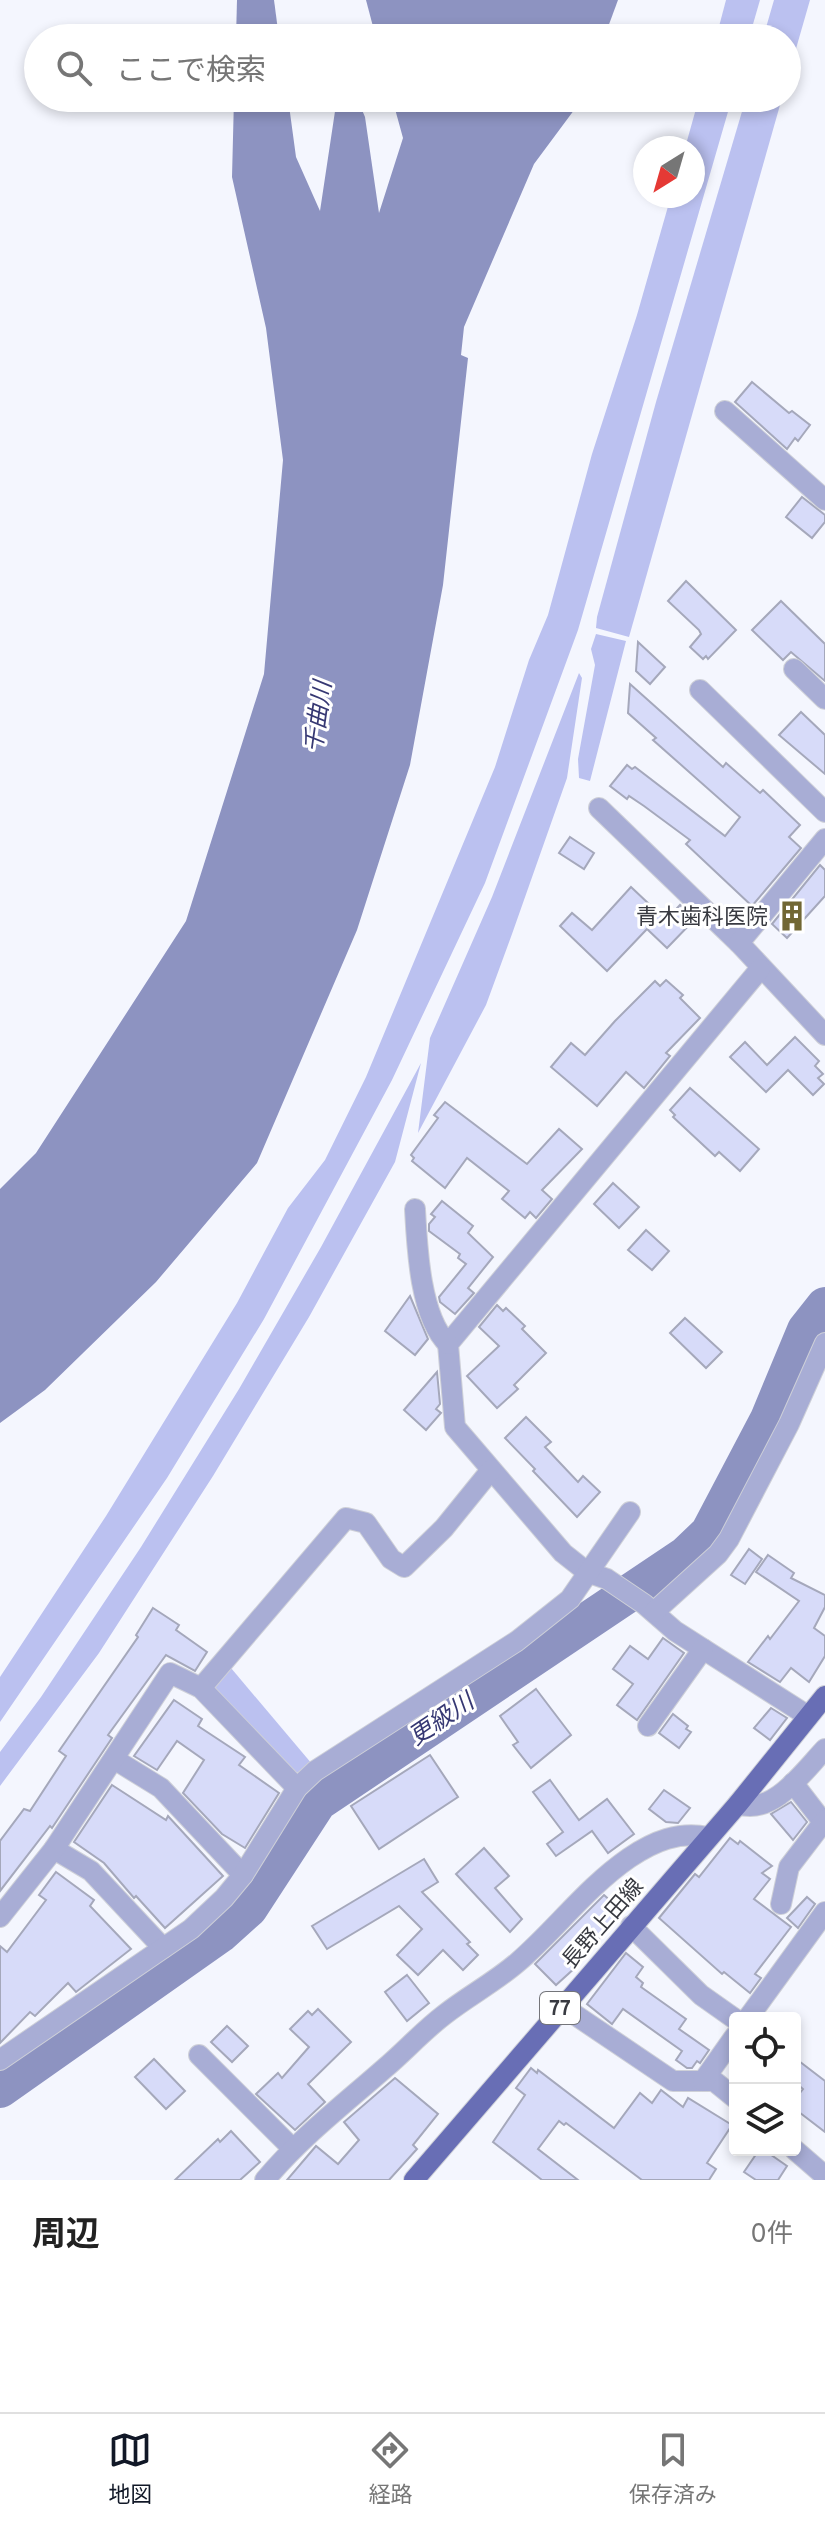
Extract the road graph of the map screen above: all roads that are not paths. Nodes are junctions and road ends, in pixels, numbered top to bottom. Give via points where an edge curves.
1 (725, 411) dead end
2 (825, 500) edge
3 (794, 669) dead end
4 (700, 690) dead end
5 (825, 699) edge
6 (599, 808) dead end
7 (825, 812) edge
8 (825, 839) edge
9 (739, 943) junction
10 (760, 969) junction
11 (825, 1035) edge
12 (415, 1209) dead end
13 (825, 1343) edge
14 (448, 1344) junction
15 (491, 1470) junction
16 (630, 1512) dead end
17 (587, 1572) junction
18 (649, 1608) junction
19 (703, 1649) junction
20 (201, 1688) junction
21 (825, 1696) edge
22 (808, 1716) junction
23 (648, 1726) dead end
24 (825, 1749) edge
25 (114, 1759) junction
26 (793, 1783) junction
27 (297, 1788) junction
28 (738, 1804) junction
29 (824, 1821) edge
30 (708, 1837) junction
31 (54, 1849) junction
32 (243, 1875) junction
33 (781, 1904) dead end
34 (825, 1912) edge
35 (0, 1917) edge
36 (631, 1926) junction
37 (163, 1948) junction
38 (562, 2006) junction
39 (752, 2012) edge
40 (729, 2015) edge
41 (729, 2044) edge
42 (199, 2055) dead end
43 (0, 2060) edge
44 (703, 2081) junction
45 (729, 2093) edge
46 (292, 2148) junction
47 (801, 2155) edge
48 (825, 2176) edge
49 (265, 2180) edge
50 (414, 2180) edge

1 - 2 street
3 - 5 street
4 - 7 street
6 - 9 street
8 - 9 street
9 - 10 street
10 - 11 street
10 - 14 street
12 - 14 street via 430,1314 437,1334
13 - 18 street via 729,1539 718,1554
14 - 15 street via 455,1427
15 - 17 street via 563,1553
15 - 20 street via 404,1567 391,1559 366,1523 346,1518
16 - 17 street
17 - 18 street via 610,1580
17 - 27 street via 570,1599 517,1641 315,1771
18 - 19 street
19 - 22 street
19 - 23 street
20 - 25 street via 170,1673
20 - 27 street
21 - 22 main road, 長野上田線 / 77
22 - 28 main road, 長野上田線 / 77
24 - 26 street
25 - 31 street
25 - 32 street via 161,1788
26 - 28 street via 764,1805
26 - 29 street
27 - 32 street
28 - 30 main road, 長野上田線 / 77
29 - 33 street via 789,1867
30 - 36 main road, 長野上田線 / 77
30 - 46 street via 670,1836 630,1858 517,1962 442,2016
31 - 35 street
31 - 37 street via 91,1871
32 - 37 street via 191,1929
34 - 39 street
36 - 38 main road, 長野上田線 / 77
36 - 40 street via 701,1995
37 - 43 street
38 - 44 street via 673,2081
38 - 50 main road, 長野上田線 / 77
41 - 44 street
42 - 46 street
44 - 45 street via 714,2081
46 - 49 street
47 - 48 street

